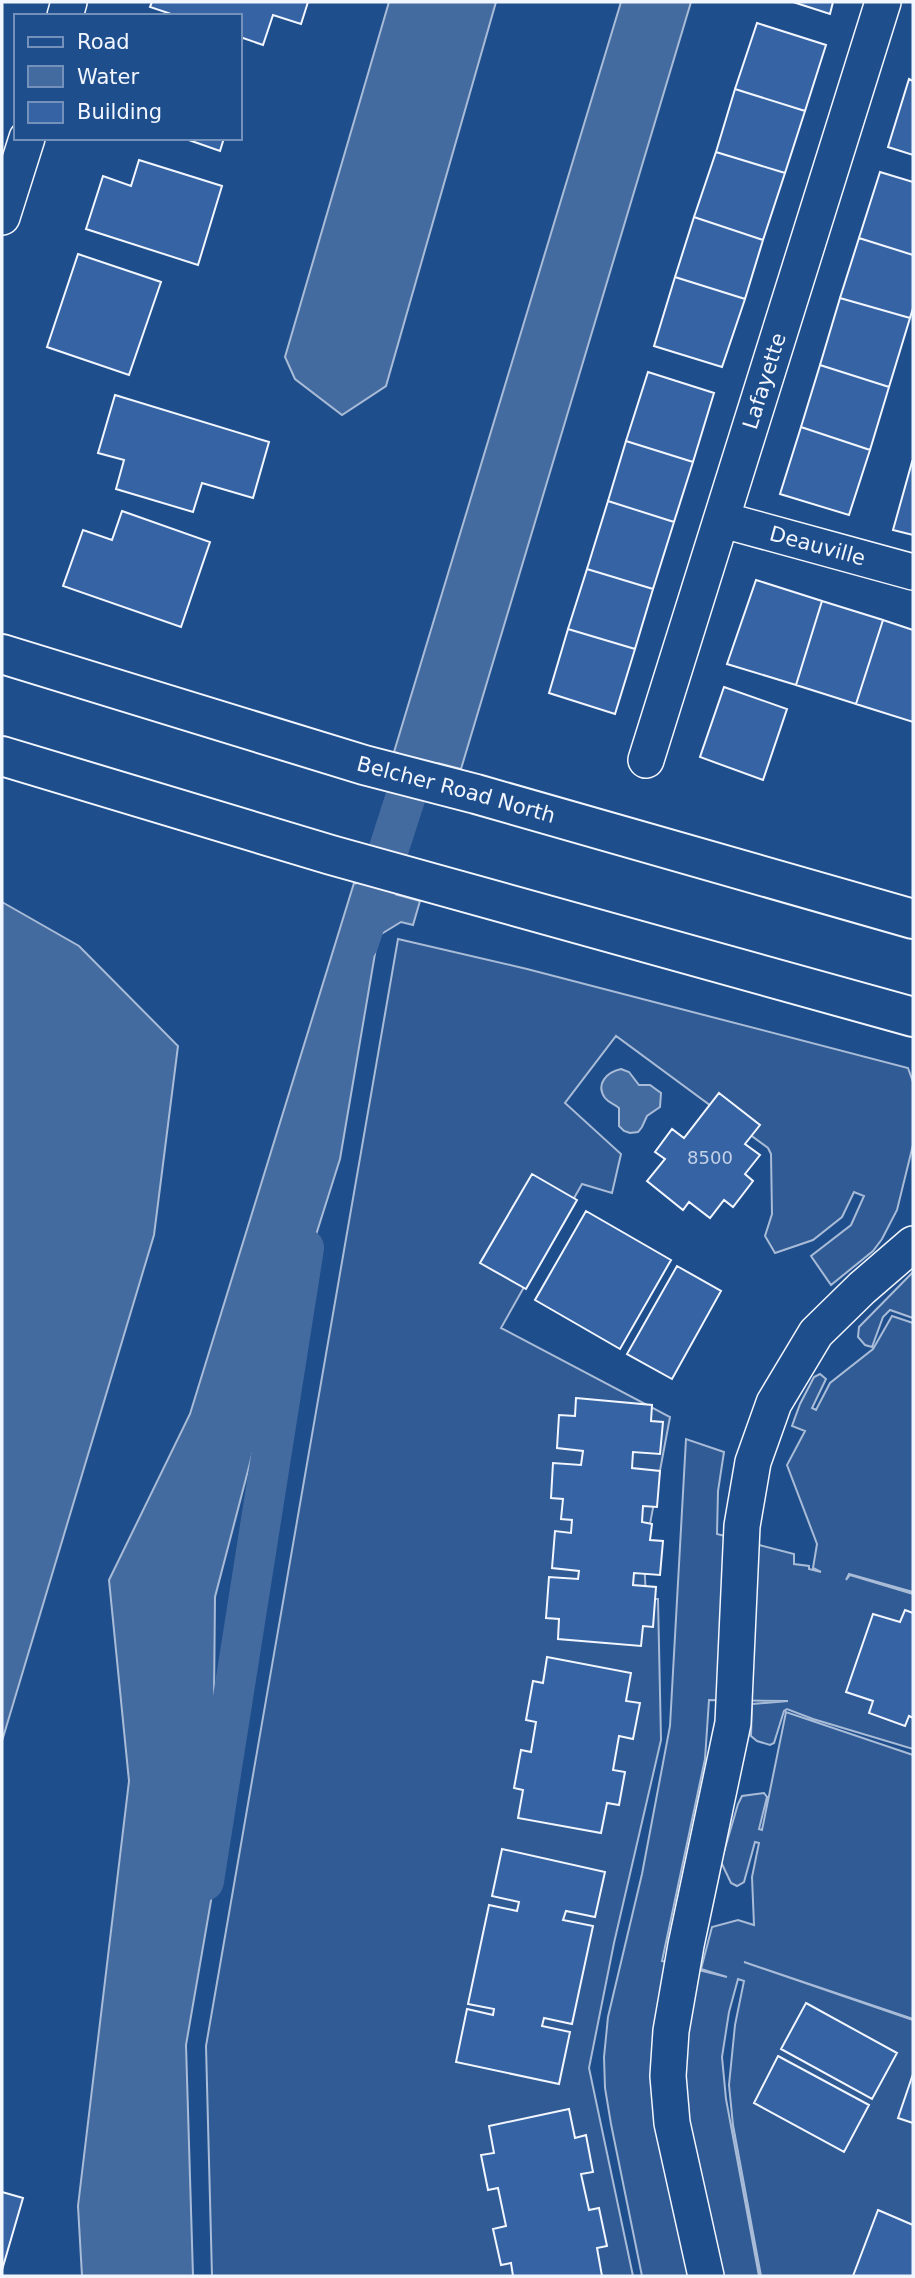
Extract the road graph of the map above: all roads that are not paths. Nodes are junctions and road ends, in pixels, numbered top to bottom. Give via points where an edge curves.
1 (883, 2) edge
2 (26, 140) edge
3 (2, 217) edge
4 (723, 520) junction
5 (913, 572) edge
6 (2, 654) edge
7 (2, 756) edge
8 (646, 760) dead end
9 (913, 919) edge
10 (913, 1017) edge
11 (913, 1244) edge
12 (706, 2276) edge

1 - 4 street, Lafayette
2 - 3 street
4 - 5 street, Deauville
4 - 8 street, Lafayette
6 - 9 main road, Belcher Road North via 364,765
7 - 10 main road via 331,855
11 - 12 street via 816,1333 774,1404 753,1462 742,1526 733,1723 686,1945 668,2076 671,2123

